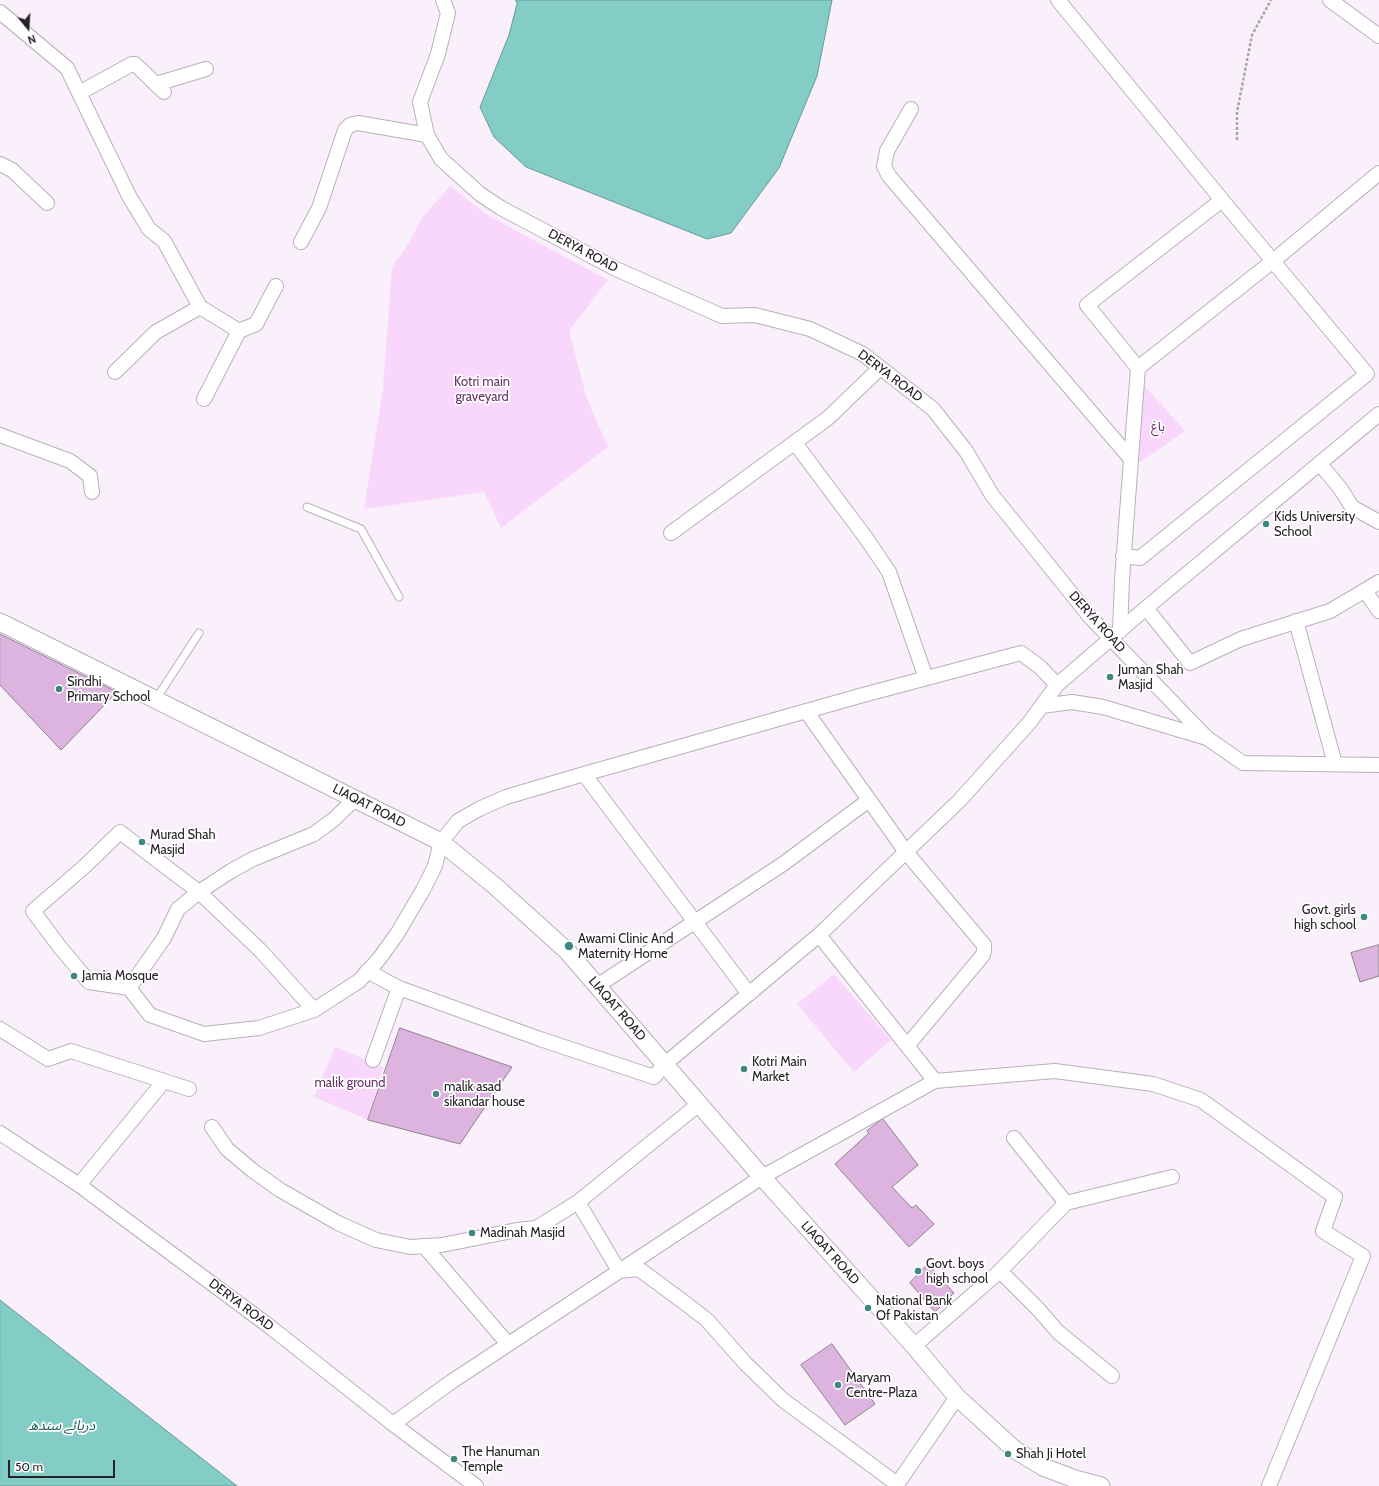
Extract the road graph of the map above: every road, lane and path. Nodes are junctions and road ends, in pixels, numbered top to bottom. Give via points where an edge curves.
1 (443, 0) edge
2 (1058, 0) edge
3 (1271, 0) edge
4 (1330, 0) edge
5 (0, 12) edge
6 (1379, 36) edge
7 (206, 70) dead end
8 (79, 93) junction
9 (911, 109) dead end
10 (427, 135) junction
11 (1237, 140) dead end
12 (0, 164) edge
13 (1379, 173) edge
14 (1222, 200) junction
15 (47, 203) dead end
16 (301, 242) dead end
17 (1273, 261) junction
18 (276, 286) dead end
19 (200, 307) junction
20 (239, 331) junction
21 (880, 368) junction
22 (1138, 368) junction
23 (115, 372) dead end
24 (204, 399) dead end
25 (1379, 414) edge
26 (0, 435) edge
27 (795, 443) junction
28 (1131, 459) junction
29 (1320, 464) junction
30 (92, 492) dead end
31 (307, 507) dead end
32 (1379, 522) edge
33 (671, 533) dead end
34 (1124, 556) junction
35 (1379, 582) edge
36 (1365, 591) junction
37 (399, 597) dead end
38 (1146, 608) junction
39 (1379, 611) edge
40 (1296, 621) junction
41 (0, 622) edge
42 (199, 633) dead end
43 (1116, 635) junction
44 (926, 678) junction
45 (1058, 685) junction
46 (156, 699) junction
47 (1042, 706) junction
48 (806, 711) junction
49 (1207, 738) junction
50 (1334, 764) junction
51 (1379, 765) edge
52 (584, 774) junction
53 (354, 798) junction
54 (869, 800) junction
55 (441, 842) junction
56 (906, 852) junction
57 (198, 892) junction
58 (695, 921) junction
59 (819, 935) junction
60 (368, 971) junction
61 (597, 986) junction
62 (129, 988) junction
63 (399, 988) junction
64 (749, 994) junction
65 (314, 1010) junction
66 (0, 1029) edge
67 (907, 1046) junction
68 (373, 1060) dead end
69 (665, 1064) junction
70 (164, 1081) junction
71 (935, 1081) junction
72 (189, 1089) dead end
73 (699, 1104) junction
74 (212, 1127) dead end
75 (0, 1133) edge
76 (1014, 1138) dead end
77 (1172, 1176) dead end
78 (762, 1177) junction
79 (79, 1185) junction
80 (578, 1202) junction
81 (1066, 1202) junction
82 (424, 1246) junction
83 (1000, 1270) junction
84 (619, 1271) junction
85 (508, 1344) junction
86 (914, 1346) junction
87 (1112, 1376) dead end
88 (957, 1397) junction
89 (393, 1424) junction
90 (896, 1485) edge
91 (476, 1486) edge
92 (1102, 1486) edge
93 (1269, 1486) edge

1 - 10 street, DERYA ROAD via 448,13 438,54 420,102
2 - 14 street
3 - 11 path via 1252,35 1237,112
4 - 6 street
5 - 8 street via 67,68
7 - 8 street via 160,88 132,64
8 - 19 street via 129,196 149,229 164,241
9 - 28 street via 887,151 884,166 889,176
10 - 16 street via 358,122 350,125 345,130 318,208
10 - 21 street, DERYA ROAD via 441,158 480,194 501,208 616,269 722,316 755,316 810,329 863,354
12 - 15 street via 12,170
13 - 17 street
14 - 17 street
14 - 22 street via 1087,304
17 - 22 street
17 - 34 street via 1367,374 1140,558
18 - 20 street via 256,324
19 - 20 street
19 - 23 street via 156,332
20 - 24 street
21 - 27 street via 828,418
21 - 43 street, DERYA ROAD via 933,409 966,451 992,495 1091,618
22 - 28 street
25 - 29 street
26 - 30 street via 70,461 90,476
27 - 33 street
27 - 44 street via 889,572
28 - 34 street
29 - 32 street via 1352,507
29 - 38 street
31 - 37 lane via 361,529
34 - 43 street
35 - 36 street
36 - 39 street
36 - 40 street via 1330,611
38 - 40 street via 1190,663 1241,639
38 - 43 street
40 - 50 street
41 - 46 street, LIAQAT ROAD
42 - 46 lane
43 - 45 street
43 - 49 street, DERYA ROAD
44 - 45 street via 1021,653
44 - 48 street
45 - 47 street
46 - 53 street, LIAQAT ROAD
47 - 49 street via 1072,702 1103,707
47 - 56 street via 960,800
48 - 52 street
48 - 54 street
49 - 50 street via 1243,763
50 - 51 street
52 - 55 street via 506,797 479,809 458,821
52 - 58 street
53 - 55 street, LIAQAT ROAD
53 - 57 street via 333,820 314,834 254,859
54 - 56 street
54 - 58 street via 783,864
55 - 60 street via 435,866 423,890 397,934
55 - 61 street, LIAQAT ROAD via 496,886 567,951
56 - 59 street
56 - 67 street via 984,945 982,955
57 - 62 street via 178,909 164,938
57 - 62 street via 120,832 33,911 89,982
57 - 65 street via 261,951
58 - 61 street
58 - 64 street
59 - 64 street
59 - 67 street
60 - 63 street
60 - 65 street via 358,981
61 - 69 street, LIAQAT ROAD
62 - 65 street via 150,1015 204,1034 259,1028
63 - 68 street
63 - 69 street via 654,1077
64 - 69 street
66 - 70 street via 48,1059 71,1051
67 - 71 street
69 - 73 street, LIAQAT ROAD
70 - 72 street
70 - 79 street
71 - 78 street
71 - 93 street via 1055,1071 1153,1084 1201,1100 1335,1197 1323,1231 1363,1256
73 - 78 street, LIAQAT ROAD
73 - 80 street
74 - 82 street via 227,1148 280,1190 376,1240 410,1247
75 - 79 street, DERYA ROAD
76 - 81 street
77 - 81 street
78 - 84 street
78 - 86 street, LIAQAT ROAD
79 - 89 street, DERYA ROAD via 269,1326
80 - 82 street via 536,1228
80 - 84 street
81 - 83 street
82 - 85 street
83 - 86 street
83 - 87 street via 1058,1332
84 - 85 street
84 - 90 street via 639,1269 686,1303 707,1320 782,1400
85 - 89 street
86 - 88 street, LIAQAT ROAD
88 - 90 street
88 - 92 street, LIAQAT ROAD via 1020,1454 1043,1467
89 - 91 street, DERYA ROAD

